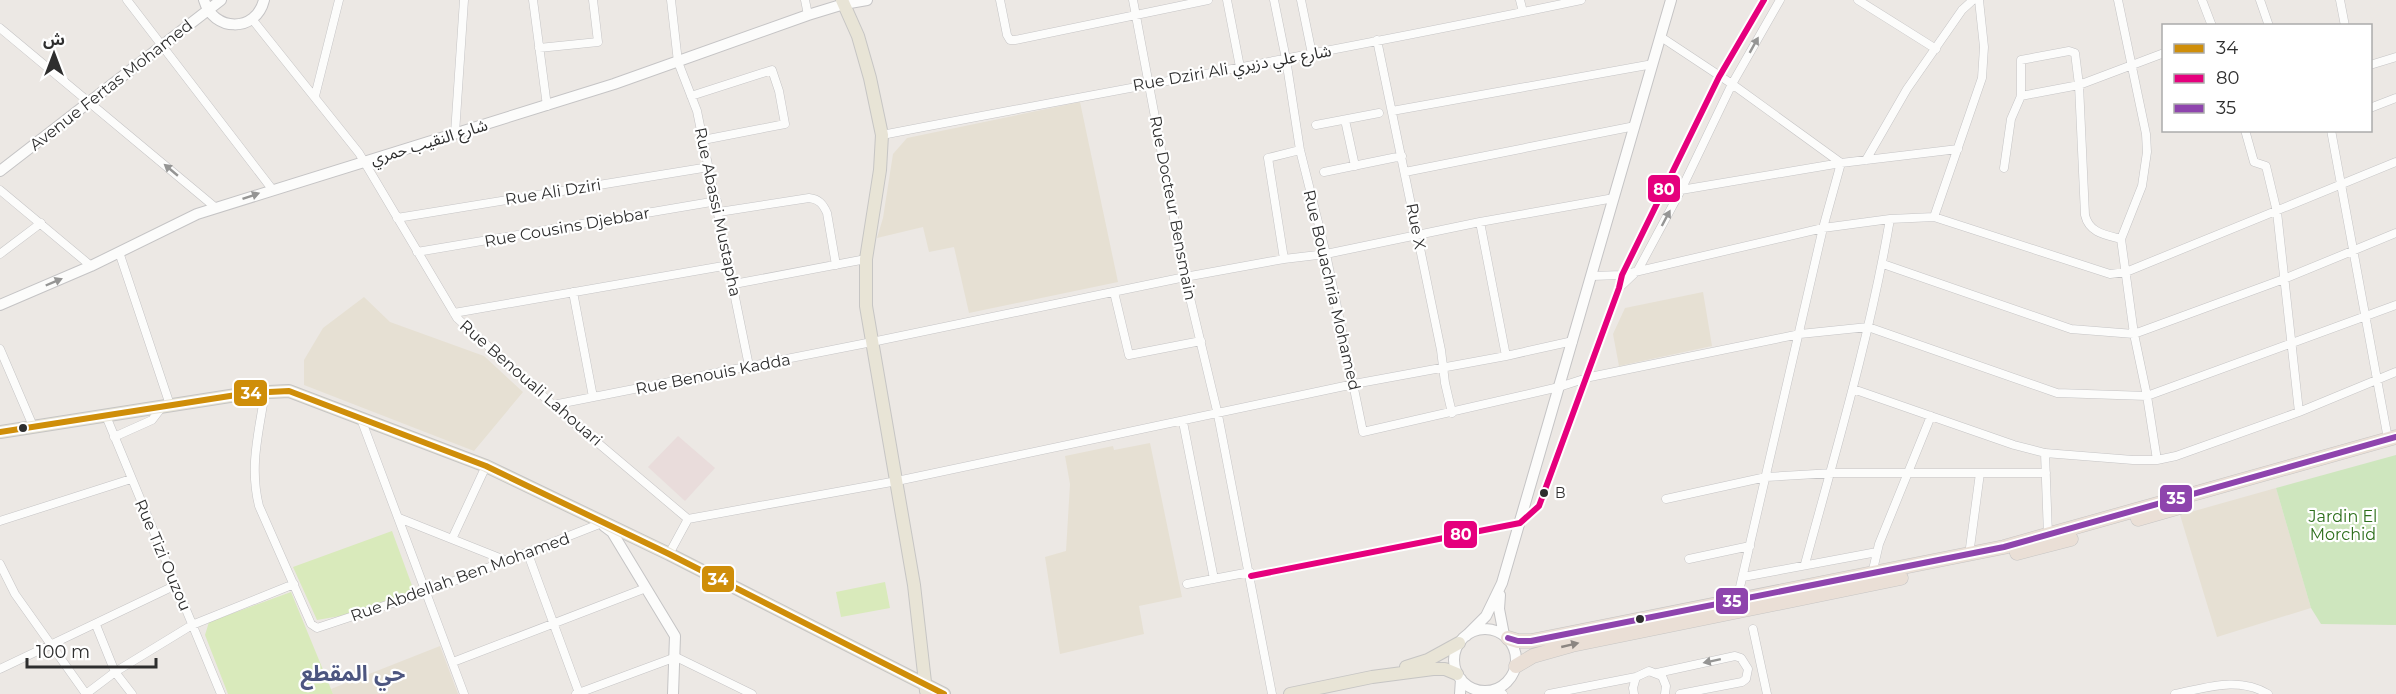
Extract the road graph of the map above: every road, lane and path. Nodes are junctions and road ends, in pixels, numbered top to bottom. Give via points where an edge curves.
1 (127, 0) edge
2 (221, 0) edge
3 (264, 0) edge
4 (339, 0) edge
5 (464, 0) edge
6 (533, 0) edge
7 (593, 0) edge
8 (671, 0) edge
9 (805, 0) edge
10 (867, 0) edge
11 (1000, 0) edge
12 (1133, 0) edge
13 (1208, 0) edge
14 (1227, 0) edge
15 (1274, 0) edge
16 (1301, 0) edge
17 (1520, 0) edge
18 (1581, 0) edge
19 (1671, 0) edge
20 (1764, 0) edge
21 (1780, 0) edge
22 (1858, 0) edge
23 (1973, 0) edge
24 (1979, 0) edge
25 (2118, 0) edge
26 (2202, 0) edge
27 (2260, 0) edge
28 (2340, 0) edge
29 (843, 2) edge
30 (206, 5) edge
31 (1523, 12) junction
32 (808, 15) junction
33 (1136, 15) junction
34 (252, 19) junction
35 (1753, 19) junction
36 (1765, 24) junction
37 (2211, 24) edge
38 (2268, 24) edge
39 (2345, 24) edge
40 (0, 28) edge
41 (1661, 37) junction
42 (1377, 40) junction
43 (162, 46) junction
44 (539, 48) junction
45 (1936, 49) junction
46 (2162, 53) edge
47 (1312, 54) junction
48 (2396, 57) edge
49 (1286, 59) junction
50 (678, 62) junction
51 (1653, 64) junction
52 (2131, 64) junction
53 (2372, 64) edge
54 (1240, 67) junction
55 (1719, 77) junction
56 (1149, 83) junction
57 (1732, 84) junction
58 (2079, 85) junction
59 (315, 96) junction
60 (691, 96) junction
61 (2021, 96) junction
62 (2396, 98) edge
63 (88, 102) junction
64 (547, 105) junction
65 (2372, 107) edge
66 (1392, 111) junction
67 (1379, 113) dead end
68 (1345, 120) junction
69 (1316, 125) dead end
70 (1635, 126) junction
71 (2245, 132) edge
72 (2331, 132) edge
73 (455, 133) junction
74 (882, 135) junction
75 (703, 140) junction
76 (1958, 149) junction
77 (1300, 150) junction
78 (1402, 156) junction
79 (1866, 160) junction
80 (2396, 162) edge
81 (364, 163) junction
82 (1840, 163) junction
83 (1355, 166) junction
84 (709, 167) junction
85 (2004, 168) dead end
86 (0, 171) edge
87 (1324, 172) dead end
88 (1405, 172) junction
89 (2341, 184) junction
90 (1666, 187) junction
91 (272, 189) junction
92 (0, 190) edge
93 (1681, 190) junction
94 (1614, 198) junction
95 (717, 201) junction
96 (216, 208) junction
97 (719, 212) junction
98 (2277, 212) junction
99 (1934, 217) junction
100 (397, 218) junction
101 (1890, 219) junction
102 (1480, 222) junction
103 (41, 223) junction
104 (1823, 228) junction
105 (2396, 233) edge
106 (1418, 234) junction
107 (2121, 239) junction
108 (2352, 250) junction
109 (119, 252) junction
110 (417, 252) junction
111 (0, 254) edge
112 (1326, 254) junction
113 (866, 259) junction
114 (1284, 259) junction
115 (1883, 264) junction
116 (729, 265) junction
117 (836, 265) junction
118 (92, 266) junction
119 (1638, 270) junction
120 (2126, 272) junction
121 (1622, 275) junction
122 (1592, 276) junction
123 (1185, 278) junction
124 (2284, 279) junction
125 (734, 284) junction
126 (1619, 288) junction
127 (573, 292) junction
128 (1114, 292) junction
129 (0, 305) edge
130 (2396, 306) edge
131 (454, 313) junction
132 (2365, 317) junction
133 (1868, 327) junction
134 (1800, 334) junction
135 (2134, 334) junction
136 (1201, 341) junction
137 (1573, 341) junction
138 (872, 342) junction
139 (2291, 345) junction
140 (0, 350) edge
141 (1506, 356) junction
142 (749, 366) junction
143 (1443, 368) junction
144 (2396, 372) edge
145 (1585, 379) junction
146 (2377, 380) junction
147 (1354, 384) junction
148 (1559, 387) junction
149 (1853, 389) junction
150 (265, 392) junction
151 (2147, 396) junction
152 (593, 397) junction
153 (167, 405) junction
154 (553, 405) junction
155 (2299, 412) junction
156 (1452, 413) junction
157 (1218, 415) junction
158 (106, 416) junction
159 (1931, 416) junction
160 (361, 418) junction
161 (1183, 422) junction
162 (33, 426) junction
163 (0, 432) edge
164 (114, 437) junction
165 (2393, 440) edge
166 (2045, 453) junction
167 (2157, 460) junction
168 (486, 466) junction
169 (1909, 472) junction
170 (1830, 473) junction
171 (1980, 473) junction
172 (2046, 473) junction
173 (1766, 477) junction
174 (131, 479) junction
175 (897, 481) junction
176 (1666, 499) dead end
177 (399, 518) junction
178 (688, 519) junction
179 (0, 521) edge
180 (600, 521) junction
181 (1520, 523) junction
182 (2048, 536) junction
183 (452, 539) junction
184 (1750, 546) junction
185 (1877, 552) junction
186 (528, 554) junction
187 (669, 554) junction
188 (1969, 555) junction
189 (1689, 559) dead end
190 (507, 561) junction
191 (0, 564) edge
192 (1806, 564) junction
193 (1250, 574) junction
194 (1872, 574) junction
195 (1743, 577) junction
196 (1214, 579) junction
197 (1502, 583) junction
198 (294, 584) junction
199 (1187, 584) dead end
200 (176, 585) junction
201 (646, 588) junction
202 (426, 592) junction
203 (1737, 600) junction
204 (554, 624) junction
205 (96, 625) junction
206 (192, 625) junction
207 (1754, 629) dead end
208 (1506, 637) junction
209 (1462, 639) junction
210 (53, 645) junction
211 (676, 657) junction
212 (453, 662) junction
213 (1516, 666) junction
214 (0, 669) edge
215 (115, 672) junction
216 (1657, 673) junction
217 (1459, 676) junction
218 (1372, 677) junction
219 (1636, 677) junction
220 (926, 690) edge
221 (1493, 692) edge
222 (577, 693) edge
223 (86, 694) edge
224 (132, 694) edge
225 (221, 694) edge
226 (464, 694) edge
227 (673, 694) edge
228 (752, 694) edge
229 (944, 694) edge
230 (1272, 694) edge
231 (1290, 694) edge
232 (1460, 694) edge
233 (1549, 694) edge
234 (1634, 694) edge
235 (1665, 694) edge
236 (1680, 694) edge
237 (1767, 694) edge
238 (2175, 694) edge
239 (2268, 694) edge

1 - 43 street
2 - 30 street, Avenue Fertas Mohamed
3 - 34 street
4 - 59 street
5 - 73 street
6 - 44 street
7 - 44 street via 598,42
8 - 50 street, Rue Abassi Mustapha
9 - 32 street
10 - 29 street, شارع النقيب حمري
11 - 33 street via 1010,40
12 - 33 street, Rue Docteur Bensmain
13 - 33 street
14 - 54 street
15 - 49 street, Rue Bouachria Mohamed
16 - 47 street
17 - 31 street
18 - 31 street, Rue Dziri Ali شارع علي دزيري
19 - 41 street
20 - 35 street
21 - 36 street
22 - 45 street
23 - 45 street
24 - 76 street via 1984,47 1982,78
25 - 52 street
26 - 37 street
27 - 38 street
28 - 39 street
29 - 32 street, شارع النقيب حمري
29 - 74 main road via 858,36
30 - 34 street via 214,18 223,23 243,24
30 - 43 street, Avenue Fertas Mohamed
31 - 42 street, Rue Dziri Ali شارع علي دزيري
32 - 50 street, شارع النقيب حمري
33 - 56 street, Rue Docteur Bensmain
34 - 59 street, Rue Benouali Lahouari
35 - 36 street
35 - 55 street
57 -> 36 street
40 - 63 street
41 - 51 street
41 - 55 street
42 - 47 street, Rue Dziri Ali شارع علي دزيري
42 - 66 street, Rue X
43 - 63 street, Avenue Fertas Mohamed
43 - 91 street
44 - 64 street
45 - 79 street via 1885,124
46 - 52 street
47 - 49 street, Rue Dziri Ali شارع علي دزيري
48 - 53 street
49 - 54 street, Rue Dziri Ali شارع علي دزيري
49 - 77 street, Rue Bouachria Mohamed
50 - 60 street, Rue Abassi Mustapha
50 - 64 street, شارع النقيب حمري
51 - 66 street
51 - 70 street
52 - 58 street
52 - 107 street via 2147,152 2142,186
54 - 56 street, Rue Dziri Ali شارع علي دزيري
55 - 57 street
55 - 90 street
56 - 74 street, Rue Dziri Ali شارع علي دزيري
56 - 123 street, Rue Docteur Bensmain
57 - 82 street
57 - 93 street
58 - 61 street
58 - 61 street via 2075,53 2023,59
58 - 107 street via 2086,222 2097,232
59 - 81 street, Rue Benouali Lahouari
60 - 75 street, Rue Abassi Mustapha
60 - 75 street via 772,70 779,91 785,124
61 - 85 street via 2011,119
62 - 65 street
63 - 86 street, Avenue Fertas Mohamed
96 -> 63 street
64 - 73 street, شارع النقيب حمري
66 - 78 street, Rue X
67 - 68 street
68 - 69 street
68 - 83 street
70 - 88 street
70 - 94 street
71 - 98 street via 2254,162 2266,166
72 - 89 street
73 - 81 street, شارع النقيب حمري
74 - 113 main road
75 - 84 street, Rue Abassi Mustapha
76 - 79 street
76 - 99 street
77 - 112 street, Rue Bouachria Mohamed
77 - 114 street via 1268,158
78 - 83 street
78 - 88 street, Rue X
79 - 82 street
80 - 89 street
81 - 91 street, شارع النقيب حمري
81 - 100 street, Rue Benouali Lahouari
82 - 93 street
82 - 104 street
83 - 87 street
84 - 95 street, Rue Abassi Mustapha
84 - 100 street, Rue Ali Dziri
88 - 106 street, Rue X
89 - 98 street
89 - 108 street
90 - 93 street
90 - 121 street
96 -> 91 street, شارع النقيب حمري
92 - 103 street
119 -> 93 street
94 - 102 street, Rue Benouis Kadda
94 - 122 street
95 - 97 street, Rue Abassi Mustapha
95 - 110 street, Rue Cousins Djebbar
96 - 109 street, شارع النقيب حمري
97 - 116 street, Rue Abassi Mustapha
97 - 117 street via 814,199 824,205 827,213
98 - 120 street
98 - 124 street
99 - 101 street
99 - 120 street via 2110,274
100 - 110 street, Rue Benouali Lahouari
101 - 104 street
101 - 115 street
102 - 106 street, Rue Benouis Kadda
102 - 141 street
103 - 111 street
103 - 118 street
104 - 119 street
104 - 134 street
105 - 108 street
106 - 112 street, Rue Benouis Kadda
106 - 143 street, Rue X
107 - 120 street
108 - 124 street
108 - 132 street
109 - 118 street, شارع النقيب حمري
109 - 153 street
110 - 131 street, Rue Benouali Lahouari
112 - 114 street, Rue Benouis Kadda
112 - 147 street, Rue Bouachria Mohamed
113 - 117 street
113 - 138 main road
114 - 123 street, Rue Benouis Kadda
115 - 133 street
115 - 135 street via 2071,329
116 - 125 street, Rue Abassi Mustapha
116 - 127 street
117 - 125 street
129 -> 118 street, شارع النقيب حمري
119 - 121 street
119 - 126 street
120 - 135 street
121 - 122 street
121 - 126 street
122 - 137 street
123 - 128 street, Rue Benouis Kadda
123 - 136 street, Rue Docteur Bensmain
124 - 135 street
124 - 139 street
125 - 142 street, Rue Abassi Mustapha
126 - 145 street
127 - 131 street
127 - 152 street
128 - 136 street via 1129,355
128 - 138 street, Rue Benouis Kadda
130 - 132 street
131 - 154 street, Rue Benouali Lahouari
132 - 139 street
132 - 146 street
133 - 134 street
133 - 149 street
133 - 151 street via 2057,393
134 - 145 street
134 - 173 street
135 - 151 street
136 - 157 street, Rue Docteur Bensmain
137 - 141 street
137 - 148 street
138 - 142 street, Rue Benouis Kadda
138 - 175 main road
139 - 151 street
139 - 155 street
140 - 162 street
141 - 143 street
142 - 152 street, Rue Benouis Kadda
143 - 147 street
143 - 156 street, Rue X
144 - 146 street
145 - 148 street
145 - 181 street via 1539,506
146 - 155 street
146 - 165 street
147 - 156 street, Rue Bouachria Mohamed via 1363,432
147 - 157 street
148 - 156 street
148 - 181 street
149 - 159 street
149 - 170 street
150 - 153 main road
150 - 160 main road via 289,391
150 - 198 street via 253,469 254,487
151 - 167 street
152 - 154 street, Rue Benouis Kadda
153 - 158 main road
153 - 164 street via 152,420
154 - 178 street, Rue Benouali Lahouari
155 - 167 street
157 - 161 street
157 - 193 street, Rue Docteur Bensmain
158 - 162 main road
158 - 164 street, Rue Tizi Ouzou
159 - 166 street
159 - 169 street
160 - 168 main road
160 - 177 street
161 - 175 street
161 - 196 street
162 - 163 main road
164 - 174 street, Rue Tizi Ouzou
165 - 182 highway
213 -> 165 highway via 1533,656 1572,645 2041,547
166 - 167 street
166 - 172 street
168 - 180 main road
168 - 183 street
169 - 170 street
169 - 171 street
169 - 185 street
170 - 173 street
170 - 192 street
171 - 172 street
171 - 188 street
172 - 182 street
173 - 176 street
173 - 184 street
174 - 179 street
174 - 200 street, Rue Tizi Ouzou
175 - 178 street
175 - 220 main road
177 - 183 street
177 - 202 street
178 - 187 street
180 - 186 street, Rue Abdellah Ben Mohamed
180 - 187 main road
180 - 201 street via 612,532
181 - 193 street
181 - 197 street
182 - 188 highway
183 - 190 street
184 - 189 street
184 - 195 street
185 - 192 street
185 - 194 street
186 - 190 street, Rue Abdellah Ben Mohamed
186 - 204 street
187 - 220 main road
188 - 194 highway
190 - 202 street, Rue Abdellah Ben Mohamed
191 - 210 street via 15,594
192 - 195 street
193 - 196 street
193 - 230 street, Rue Docteur Bensmain
194 - 203 highway
195 - 203 street
196 - 199 street
197 - 208 street via 1499,609
197 - 209 street via 1486,616
198 - 202 street, Rue Abdellah Ben Mohamed via 311,624 317,628
198 - 206 street
200 - 205 street
200 - 206 street, Rue Tizi Ouzou
201 - 204 street
201 - 211 street via 675,636
202 - 212 street
203 - 208 highway via 1531,641 1518,642
204 - 212 street
204 - 222 street
205 - 210 street
205 - 215 street
206 - 215 street
206 - 225 street, Rue Tizi Ouzou
207 - 237 street
208 - 209 street via 1480,629
208 - 213 street via 1515,649
209 - 217 street via 1454,658
209 - 218 main road via 1428,660
210 - 214 street
210 - 223 street
211 - 222 street
211 - 227 street
211 - 228 street
212 - 226 street
213 - 221 street via 1509,680
215 - 223 street
215 - 224 street
216 - 219 street via 1645,671
216 - 235 street via 1665,681
236 -> 216 street via 1742,682 1748,669 1735,656
217 - 218 main road via 1440,668
217 - 221 street via 1476,689
217 - 232 street
218 - 231 main road
219 - 233 street
219 - 234 street
220 - 229 main road
238 - 239 street via 2239,684 2257,687

